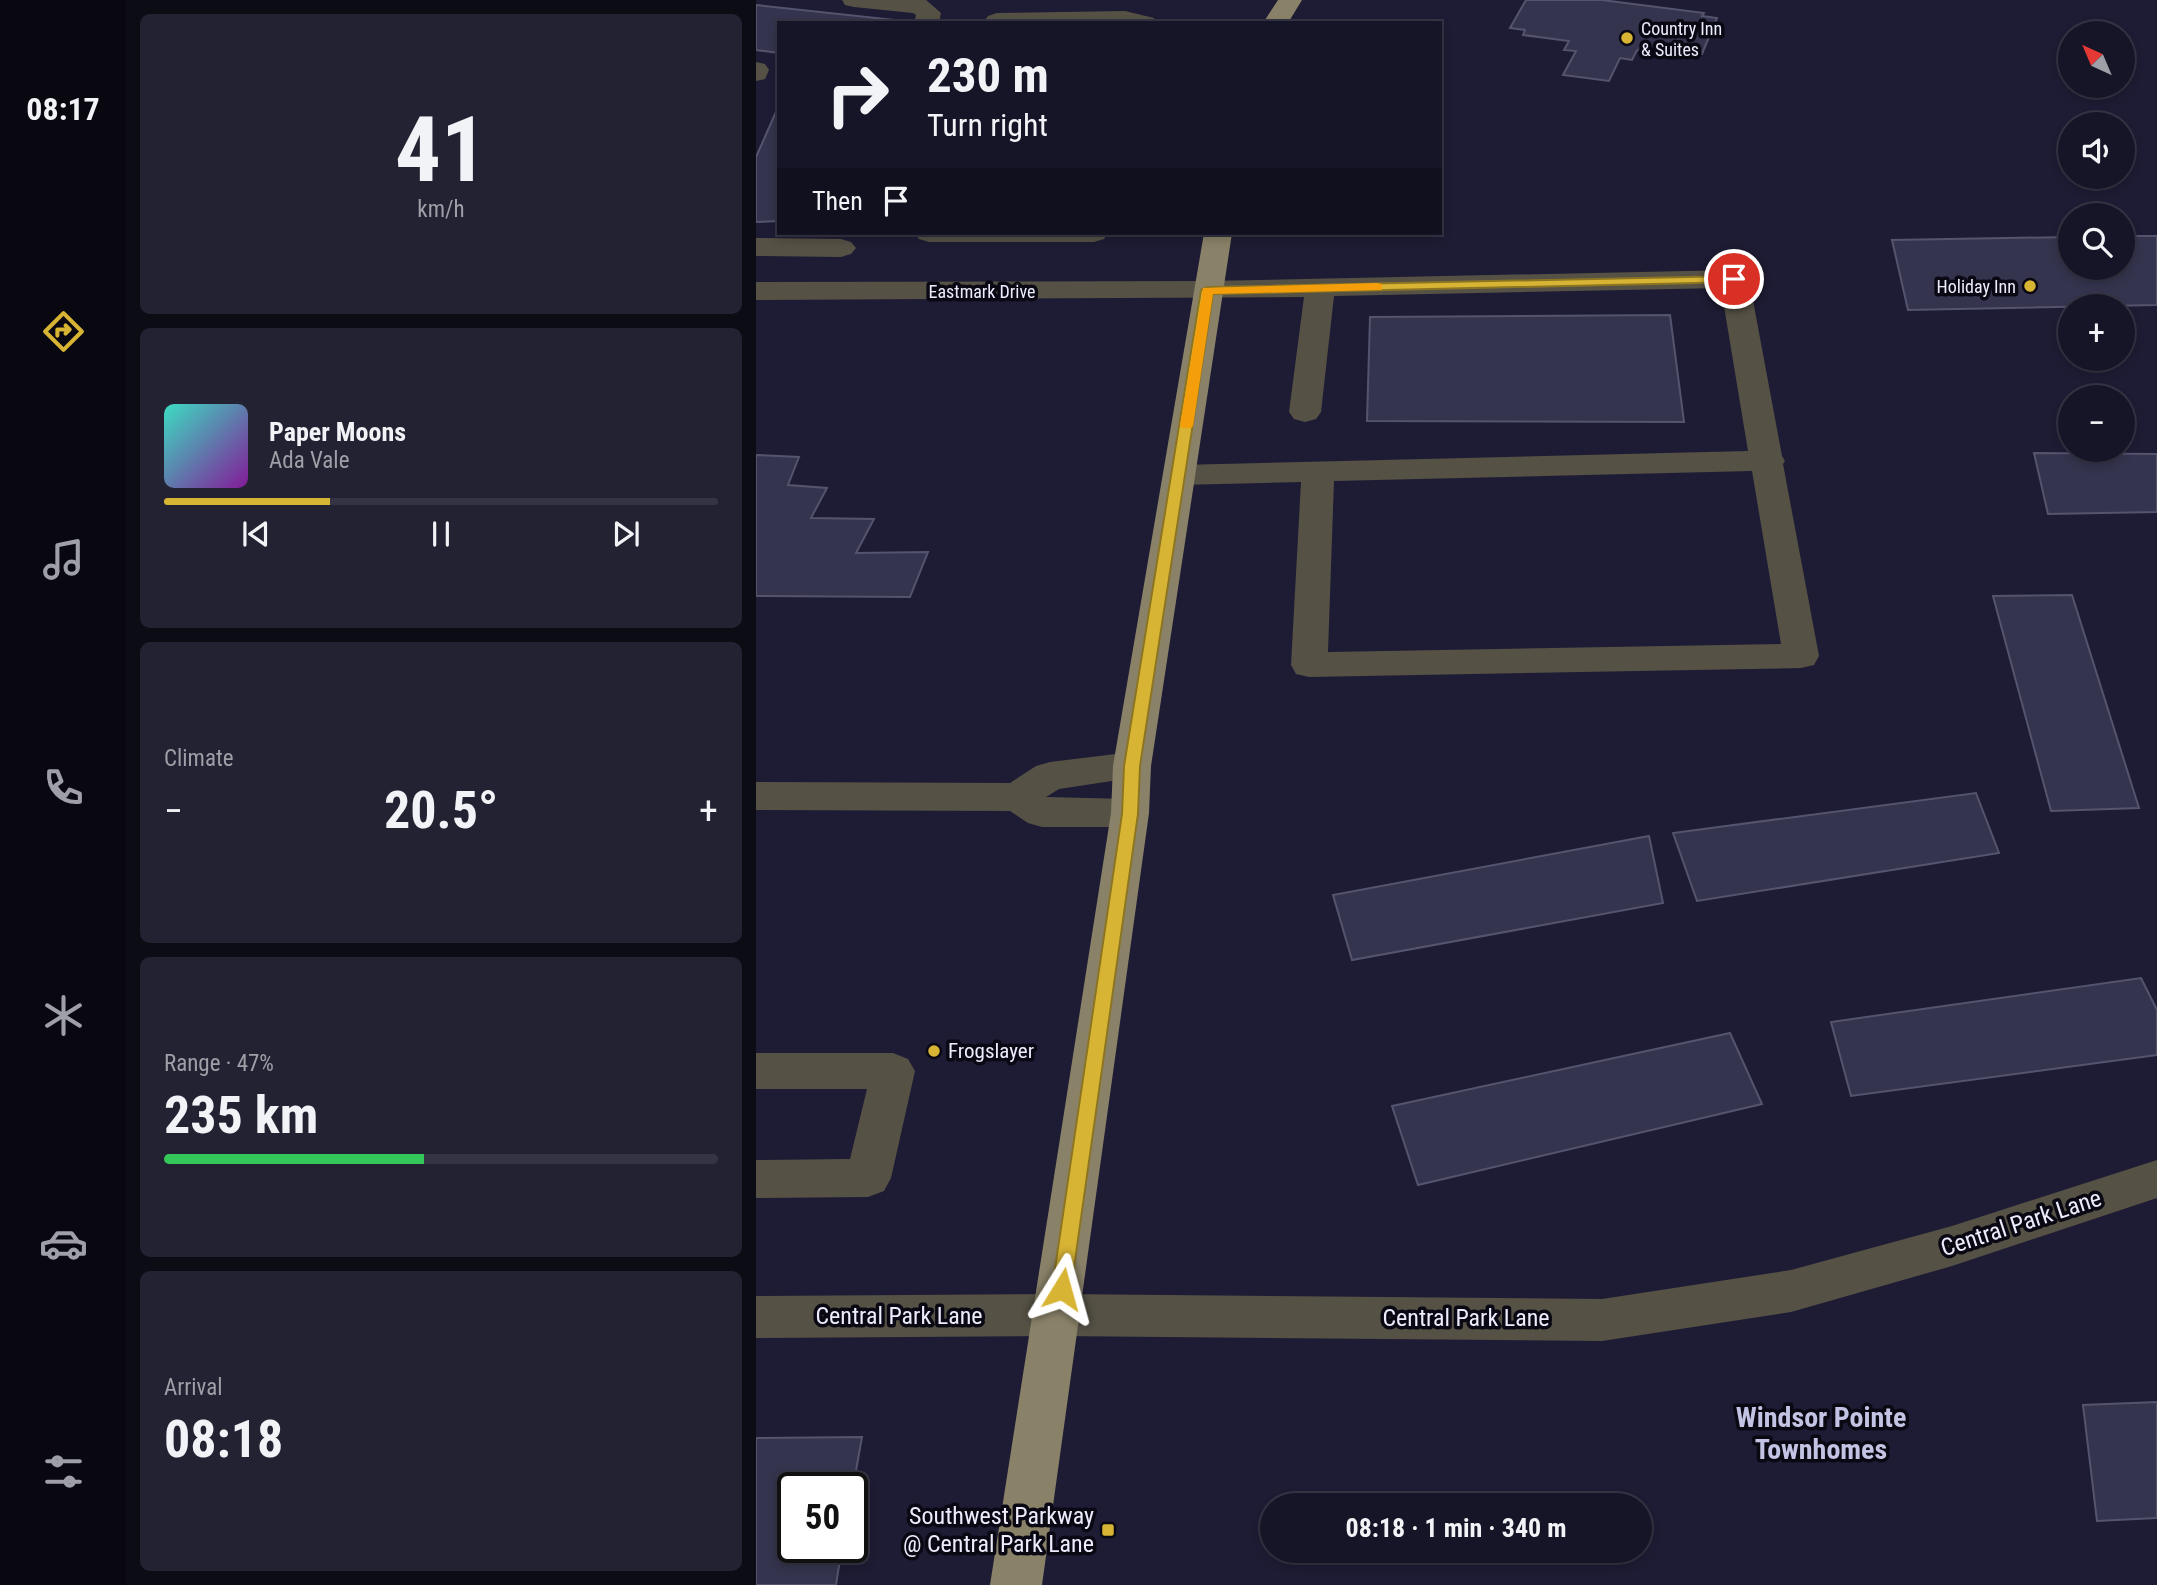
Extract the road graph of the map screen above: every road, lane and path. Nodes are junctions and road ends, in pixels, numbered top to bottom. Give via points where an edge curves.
1 (854, 0) edge
2 (1290, 0) edge
3 (1137, 14) edge
4 (927, 21) edge
5 (997, 21) edge
6 (1067, 21) edge
7 (1276, 21) edge
8 (1219, 235) edge
9 (844, 240) edge
10 (756, 247) edge
11 (1320, 288) junction
12 (1207, 290) junction
13 (756, 291) edge
14 (822, 291) junction
15 (1305, 412) dead end
16 (1769, 461) junction
17 (1318, 471) junction
18 (1179, 475) junction
19 (1132, 766) junction
20 (756, 796) edge
21 (1017, 797) junction
22 (1130, 814) junction
23 (756, 1071) edge
24 (756, 1179) edge
25 (2157, 1179) edge
26 (1058, 1315) junction
27 (756, 1317) edge
28 (1016, 1585) edge

1 - 4 street via 920,6 929,13
2 - 7 main road
3 - 6 street
5 - 6 street
8 - 12 main road
9 - 10 street
9 - 14 street
11 - 12 street, Eastmark Drive
11 - 15 street
11 - 16 street, Eastmark Drive via 1734,279
12 - 14 street, Eastmark Drive
12 - 18 main road
13 - 14 street, Eastmark Drive
16 - 17 street
16 - 17 street via 1801,656 1309,665
17 - 18 street
18 - 19 main road
19 - 21 street via 1050,776
19 - 22 main road
20 - 21 street
21 - 22 street via 1042,813
22 - 26 main road
23 - 24 street via 893,1071 868,1178
25 - 26 street, Central Park Lane via 1952,1246 1791,1291 1602,1320
26 - 27 street, Central Park Lane
26 - 28 main road

